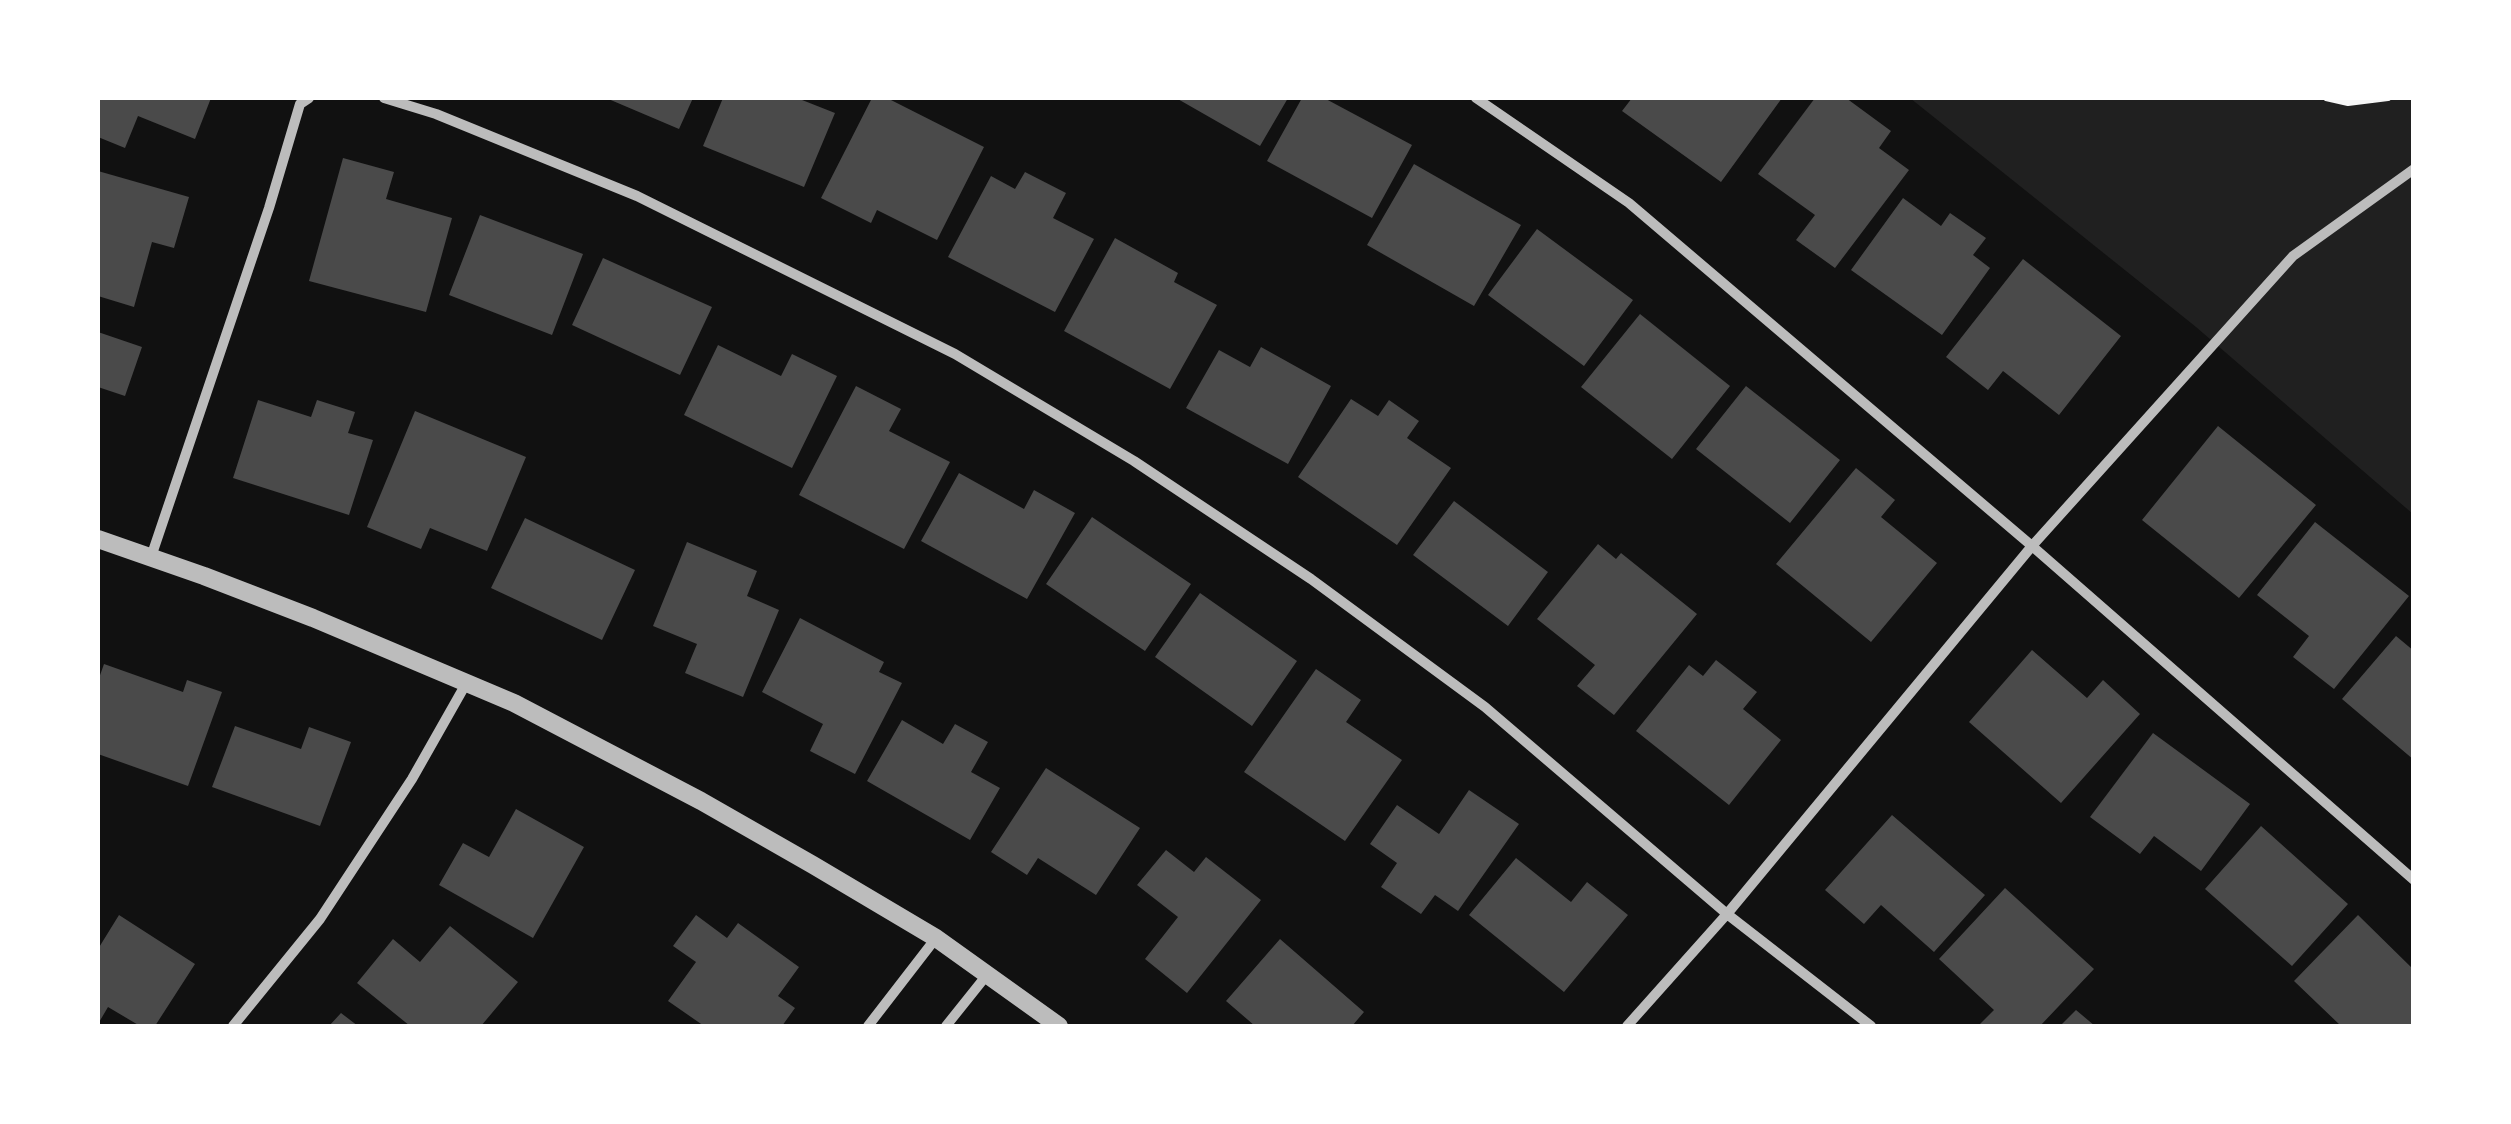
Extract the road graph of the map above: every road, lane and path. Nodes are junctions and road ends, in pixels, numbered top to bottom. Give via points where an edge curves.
1 (309, 98) edge
2 (384, 98) edge
3 (1476, 98) edge
4 (2326, 98) edge
5 (2388, 98) edge
6 (2414, 169) edge
7 (98, 539) edge
8 (2032, 546) junction
9 (152, 558) junction
10 (467, 682) junction
11 (2414, 880) edge
12 (1727, 914) junction
13 (936, 938) junction
14 (986, 976) junction
15 (233, 1026) edge
16 (868, 1026) edge
17 (946, 1026) edge
18 (1059, 1026) edge
19 (1627, 1026) edge
20 (1871, 1026) edge

1 - 9 street via 300,104
2 - 12 street via 638,196 954,354 1134,461 1485,707
3 - 8 street via 1629,203
4 - 5 path
6 - 8 street via 2293,256
7 - 9 street
8 - 11 street
8 - 12 street
9 - 10 street
10 - 13 street via 701,801
10 - 15 street via 320,919
12 - 19 street
12 - 20 street
13 - 14 street
13 - 16 street
14 - 17 street
14 - 18 street

